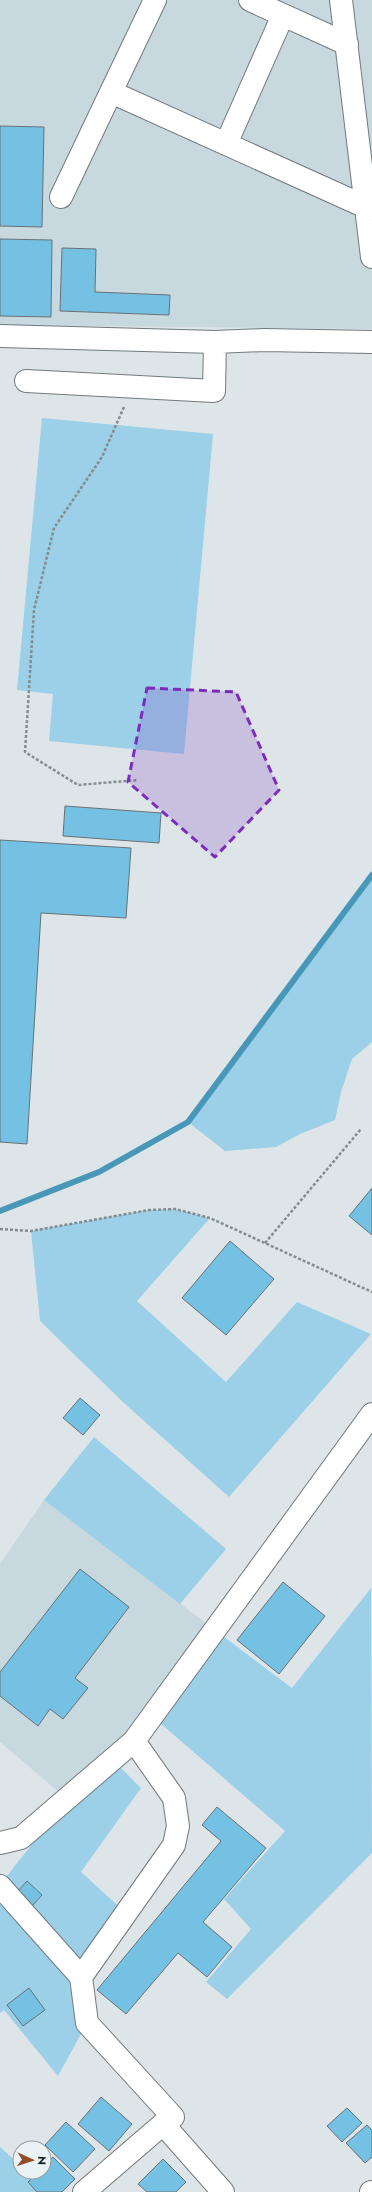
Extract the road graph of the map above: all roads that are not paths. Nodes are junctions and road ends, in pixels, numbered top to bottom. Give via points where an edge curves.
1 (155, 0) edge
2 (250, 0) edge
3 (341, 0) edge
4 (283, 15) junction
5 (347, 44) junction
6 (111, 92) junction
7 (226, 144) junction
8 (61, 197) dead end
9 (366, 207) junction
10 (372, 257) edge
11 (0, 336) edge
12 (215, 342) junction
13 (372, 342) edge
14 (26, 381) dead end
15 (372, 1414) edge
16 (134, 1741) junction
17 (0, 1843) edge
18 (0, 1886) edge
19 (81, 1977) junction
20 (163, 2124) junction
21 (84, 2192) edge
22 (223, 2192) edge

1 - 6 street
2 - 4 street
3 - 5 street
4 - 5 street
4 - 7 street
5 - 9 street
6 - 7 street
6 - 8 street
7 - 9 street
9 - 10 street
11 - 12 street
12 - 13 street
12 - 14 street via 214,391
15 - 16 street
16 - 17 street via 21,1838
16 - 19 street via 174,1798 178,1826 174,1845
18 - 19 street
19 - 20 street via 87,2023 173,2117
20 - 21 street
20 - 22 street

